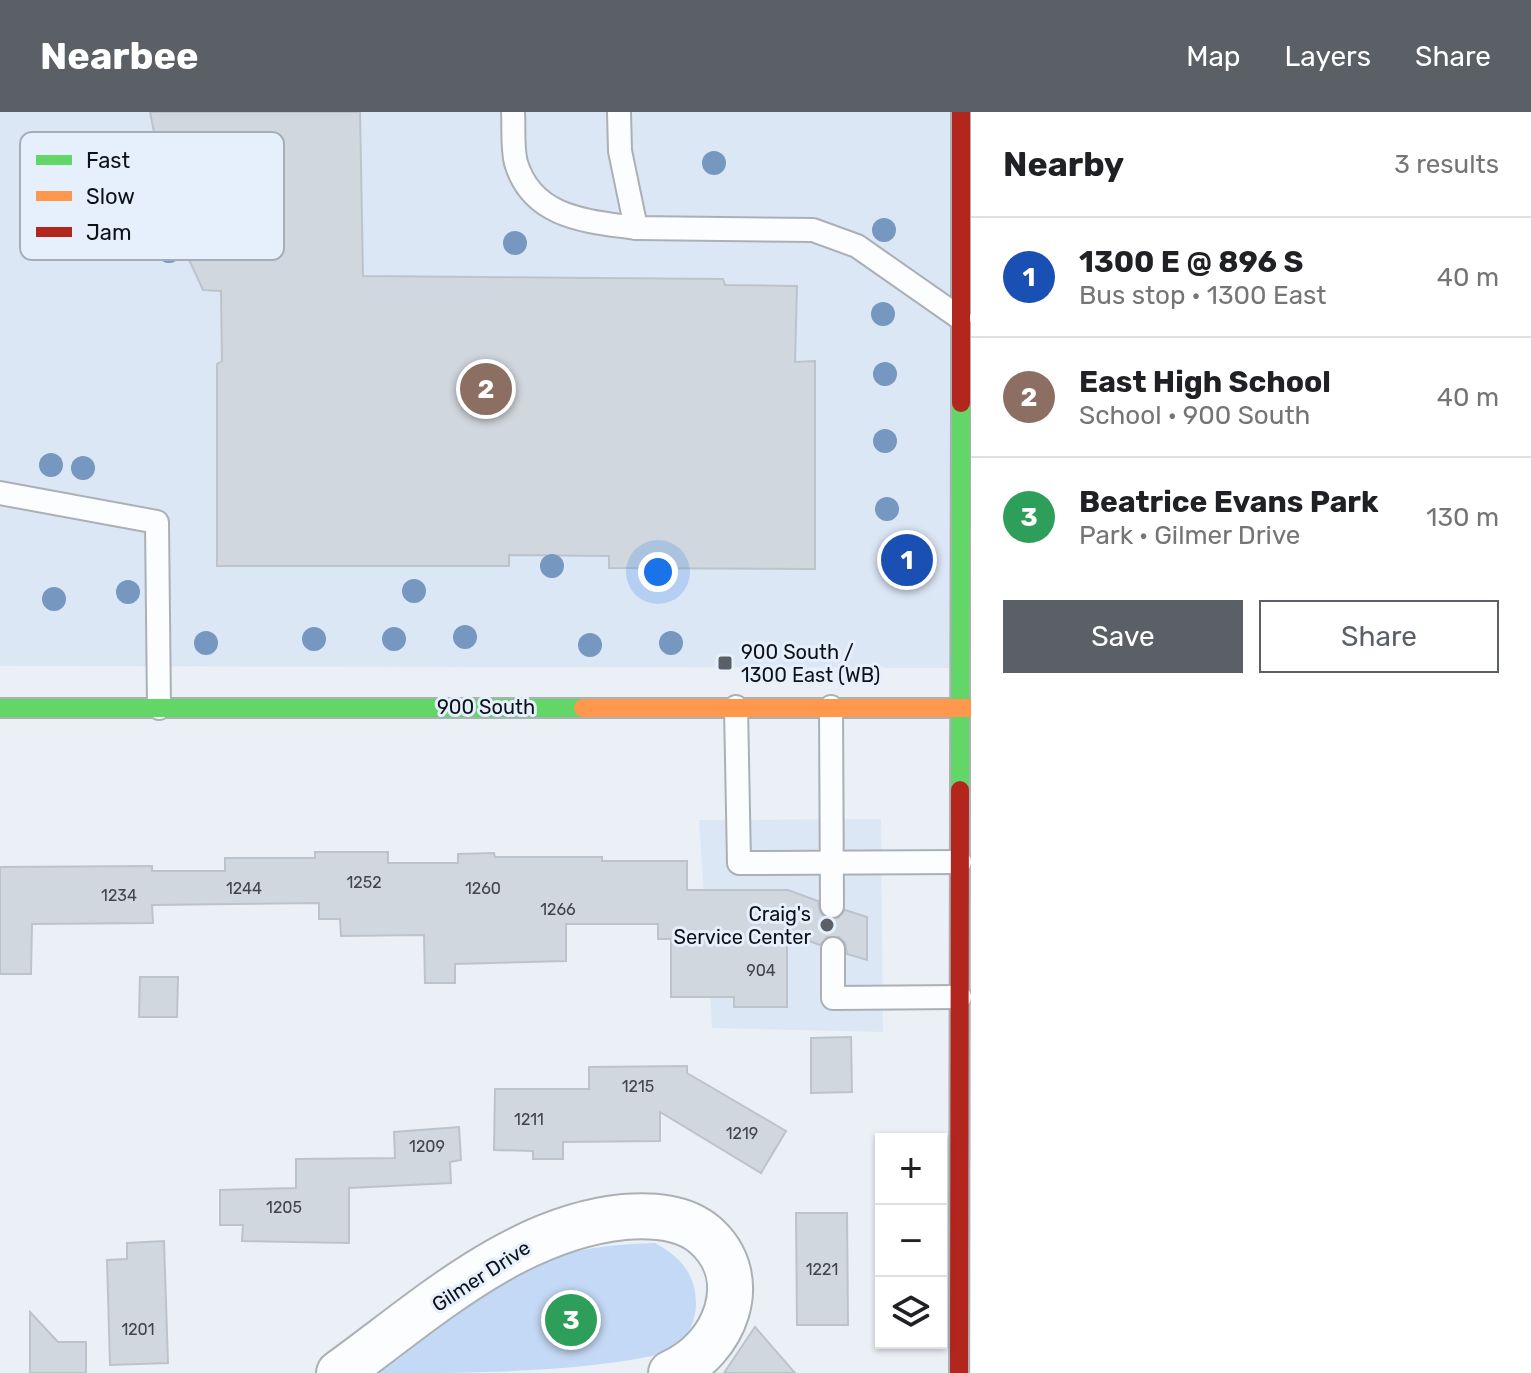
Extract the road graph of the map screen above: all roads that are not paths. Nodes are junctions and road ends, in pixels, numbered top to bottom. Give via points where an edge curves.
1 (513, 112) edge
2 (619, 112) edge
3 (961, 112) edge
4 (636, 228) junction
5 (960, 318) junction
6 (0, 493) edge
7 (736, 707) junction
8 (831, 707) junction
9 (0, 708) edge
10 (159, 708) junction
11 (966, 708) edge
12 (832, 862) junction
13 (960, 862) junction
14 (832, 906) dead end
15 (833, 949) dead end
16 (960, 997) junction
17 (339, 1373) edge
18 (671, 1373) edge
19 (959, 1373) edge

1 - 4 lane via 517,164 542,204 579,220
2 - 4 lane via 620,151
3 - 5 main road
4 - 5 lane via 813,230 857,246
5 - 11 main road
6 - 10 lane via 157,522
7 - 8 main road, 900 South
7 - 10 main road, 900 South
7 - 12 lane via 739,863
8 - 11 main road, 900 South
8 - 12 lane
9 - 10 main road, 900 South
11 - 13 main road
12 - 13 lane
12 - 14 lane
13 - 16 main road
15 - 16 lane via 833,998
16 - 19 main road
17 - 18 street, Gilmer Drive via 529,1243 566,1229 644,1216 684,1222 703,1233 724,1265 723,1329 700,1355

